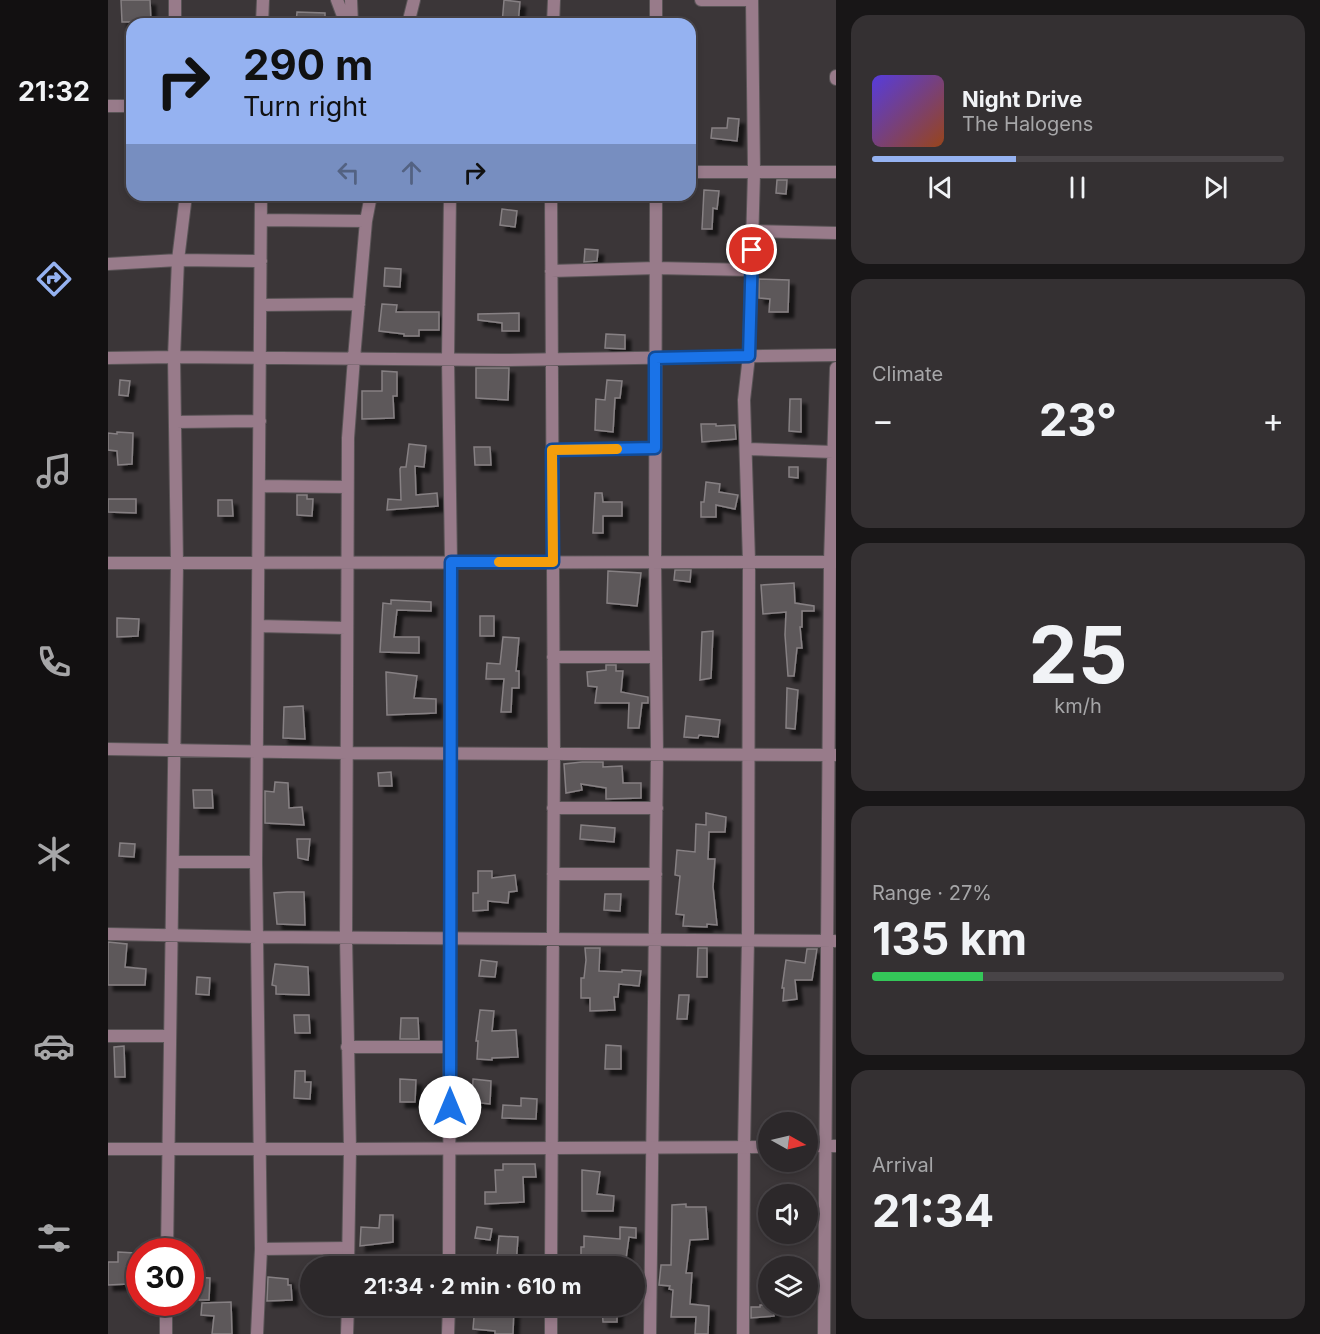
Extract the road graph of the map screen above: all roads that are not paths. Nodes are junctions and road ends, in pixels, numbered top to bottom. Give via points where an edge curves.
1 (175, 0) edge
2 (262, 0) edge
3 (337, 0) edge
4 (351, 0) edge
5 (414, 0) edge
6 (554, 0) edge
7 (656, 0) edge
8 (701, 0) edge
9 (752, 0) edge
10 (175, 18) edge
11 (262, 18) edge
12 (344, 18) edge
13 (352, 18) edge
14 (410, 18) edge
15 (554, 18) edge
16 (656, 18) edge
17 (108, 106) edge
18 (126, 106) edge
19 (696, 172) edge
20 (754, 172) junction
21 (836, 172) edge
22 (185, 201) edge
23 (261, 201) edge
24 (370, 201) edge
25 (450, 201) edge
26 (551, 201) edge
27 (656, 201) edge
28 (261, 220) junction
29 (366, 221) junction
30 (752, 231) junction
31 (836, 233) edge
32 (178, 260) junction
33 (261, 261) junction
34 (108, 264) edge
35 (656, 268) junction
36 (751, 270) junction
37 (551, 271) junction
38 (261, 304) junction
39 (359, 304) junction
40 (749, 356) junction
41 (836, 356) edge
42 (174, 357) junction
43 (260, 357) junction
44 (108, 358) edge
45 (354, 358) junction
46 (655, 358) junction
47 (448, 359) junction
48 (552, 359) junction
49 (836, 368) edge
50 (175, 422) junction
51 (260, 422) junction
52 (655, 448) junction
53 (747, 448) junction
54 (552, 450) junction
55 (833, 452) junction
56 (259, 486) junction
57 (347, 487) junction
58 (749, 561) junction
59 (346, 562) junction
60 (451, 562) junction
61 (553, 562) junction
62 (655, 562) junction
63 (833, 562) edge
64 (108, 563) edge
65 (177, 564) junction
66 (258, 564) junction
67 (258, 626) junction
68 (346, 628) junction
69 (553, 657) junction
70 (656, 657) junction
71 (108, 749) edge
72 (175, 751) junction
73 (257, 752) junction
74 (346, 753) junction
75 (450, 754) junction
76 (554, 754) junction
77 (657, 755) junction
78 (747, 755) junction
79 (833, 755) edge
80 (553, 808) junction
81 (657, 808) junction
82 (256, 861) junction
83 (172, 862) junction
84 (553, 874) junction
85 (656, 874) junction
86 (108, 934) edge
87 (171, 936) junction
88 (346, 937) junction
89 (257, 938) junction
90 (448, 938) junction
91 (655, 939) junction
92 (748, 939) junction
93 (553, 940) junction
94 (832, 941) edge
95 (108, 1036) edge
96 (169, 1036) junction
97 (347, 1047) junction
98 (449, 1047) junction
99 (652, 1146) junction
100 (831, 1146) edge
101 (551, 1147) junction
102 (744, 1147) junction
103 (758, 1147) edge
104 (167, 1148) junction
105 (260, 1148) junction
106 (450, 1148) junction
107 (108, 1149) edge
108 (350, 1149) junction
109 (167, 1238) edge
110 (348, 1248) junction
111 (261, 1249) junction
112 (348, 1256) edge
113 (449, 1256) edge
114 (551, 1256) edge
115 (166, 1316) edge
116 (348, 1316) edge
117 (449, 1316) edge
118 (551, 1316) edge
119 (166, 1334) edge
120 (257, 1334) edge
121 (347, 1334) edge
122 (448, 1334) edge
123 (551, 1334) edge
124 (650, 1334) edge
125 (743, 1334) edge
126 (824, 1334) edge

1 - 10 street
2 - 11 street
3 - 12 street
4 - 13 street
5 - 14 street
6 - 15 street
7 - 16 street
8 - 9 street
9 - 20 street
17 - 18 street
19 - 20 street
20 - 21 street
20 - 30 street
22 - 32 street
23 - 28 street
24 - 29 street
25 - 47 street
26 - 37 street
27 - 35 street
28 - 29 street
28 - 33 street
29 - 39 street
30 - 31 street
30 - 36 street
32 - 33 street
32 - 34 street
32 - 42 street
33 - 38 street
35 - 36 street
35 - 37 street
35 - 46 street
36 - 40 street
37 - 48 street
38 - 39 street
38 - 43 street
39 - 45 street
40 - 41 street
40 - 46 street
40 - 53 street via 744,400
42 - 43 street
42 - 44 street
42 - 50 street
43 - 45 street
43 - 51 street
45 - 47 street
45 - 57 street
46 - 48 street
46 - 52 street
47 - 48 street
47 - 60 street
48 - 54 street
49 - 55 street
50 - 51 street
50 - 65 street
51 - 56 street
52 - 54 street
52 - 62 street
53 - 55 street
53 - 58 street
54 - 61 street
55 - 63 street
56 - 57 street
56 - 66 street
57 - 59 street
58 - 62 street
58 - 63 street
58 - 78 street
59 - 60 street
59 - 66 street
59 - 68 street
60 - 61 street
60 - 75 street
61 - 62 street
61 - 69 street
62 - 70 street
63 - 79 street
64 - 65 street
65 - 66 street
65 - 72 street
66 - 67 street
67 - 68 street
67 - 73 street
68 - 74 street
69 - 70 street
69 - 76 street
70 - 77 street
71 - 72 street
72 - 73 street
72 - 83 street
73 - 74 street
73 - 82 street
74 - 75 street
74 - 88 street
75 - 76 street
75 - 90 street
76 - 77 street
76 - 80 street
77 - 78 street
77 - 81 street
78 - 79 street
78 - 92 street
79 - 94 street
80 - 81 street
80 - 84 street
81 - 85 street
82 - 83 street
82 - 89 street
83 - 87 street
84 - 85 street
84 - 93 street
85 - 91 street
86 - 87 street
87 - 89 street
87 - 96 street
88 - 89 street
88 - 90 street
88 - 97 street
89 - 105 street
90 - 93 street
90 - 98 street
91 - 92 street
91 - 93 street
91 - 99 street
92 - 94 street
92 - 102 street
93 - 101 street
94 - 100 street
95 - 96 street
96 - 104 street
97 - 98 street
97 - 108 street
98 - 106 street
99 - 101 street
99 - 102 street
99 - 124 street
100 - 126 street
101 - 106 street
101 - 114 street
102 - 103 street
102 - 125 street
104 - 105 street
104 - 107 street
104 - 109 street
105 - 108 street
105 - 111 street
106 - 108 street
106 - 113 street
108 - 110 street
110 - 111 street
110 - 112 street
111 - 120 street
115 - 119 street
116 - 121 street
117 - 122 street
118 - 123 street

